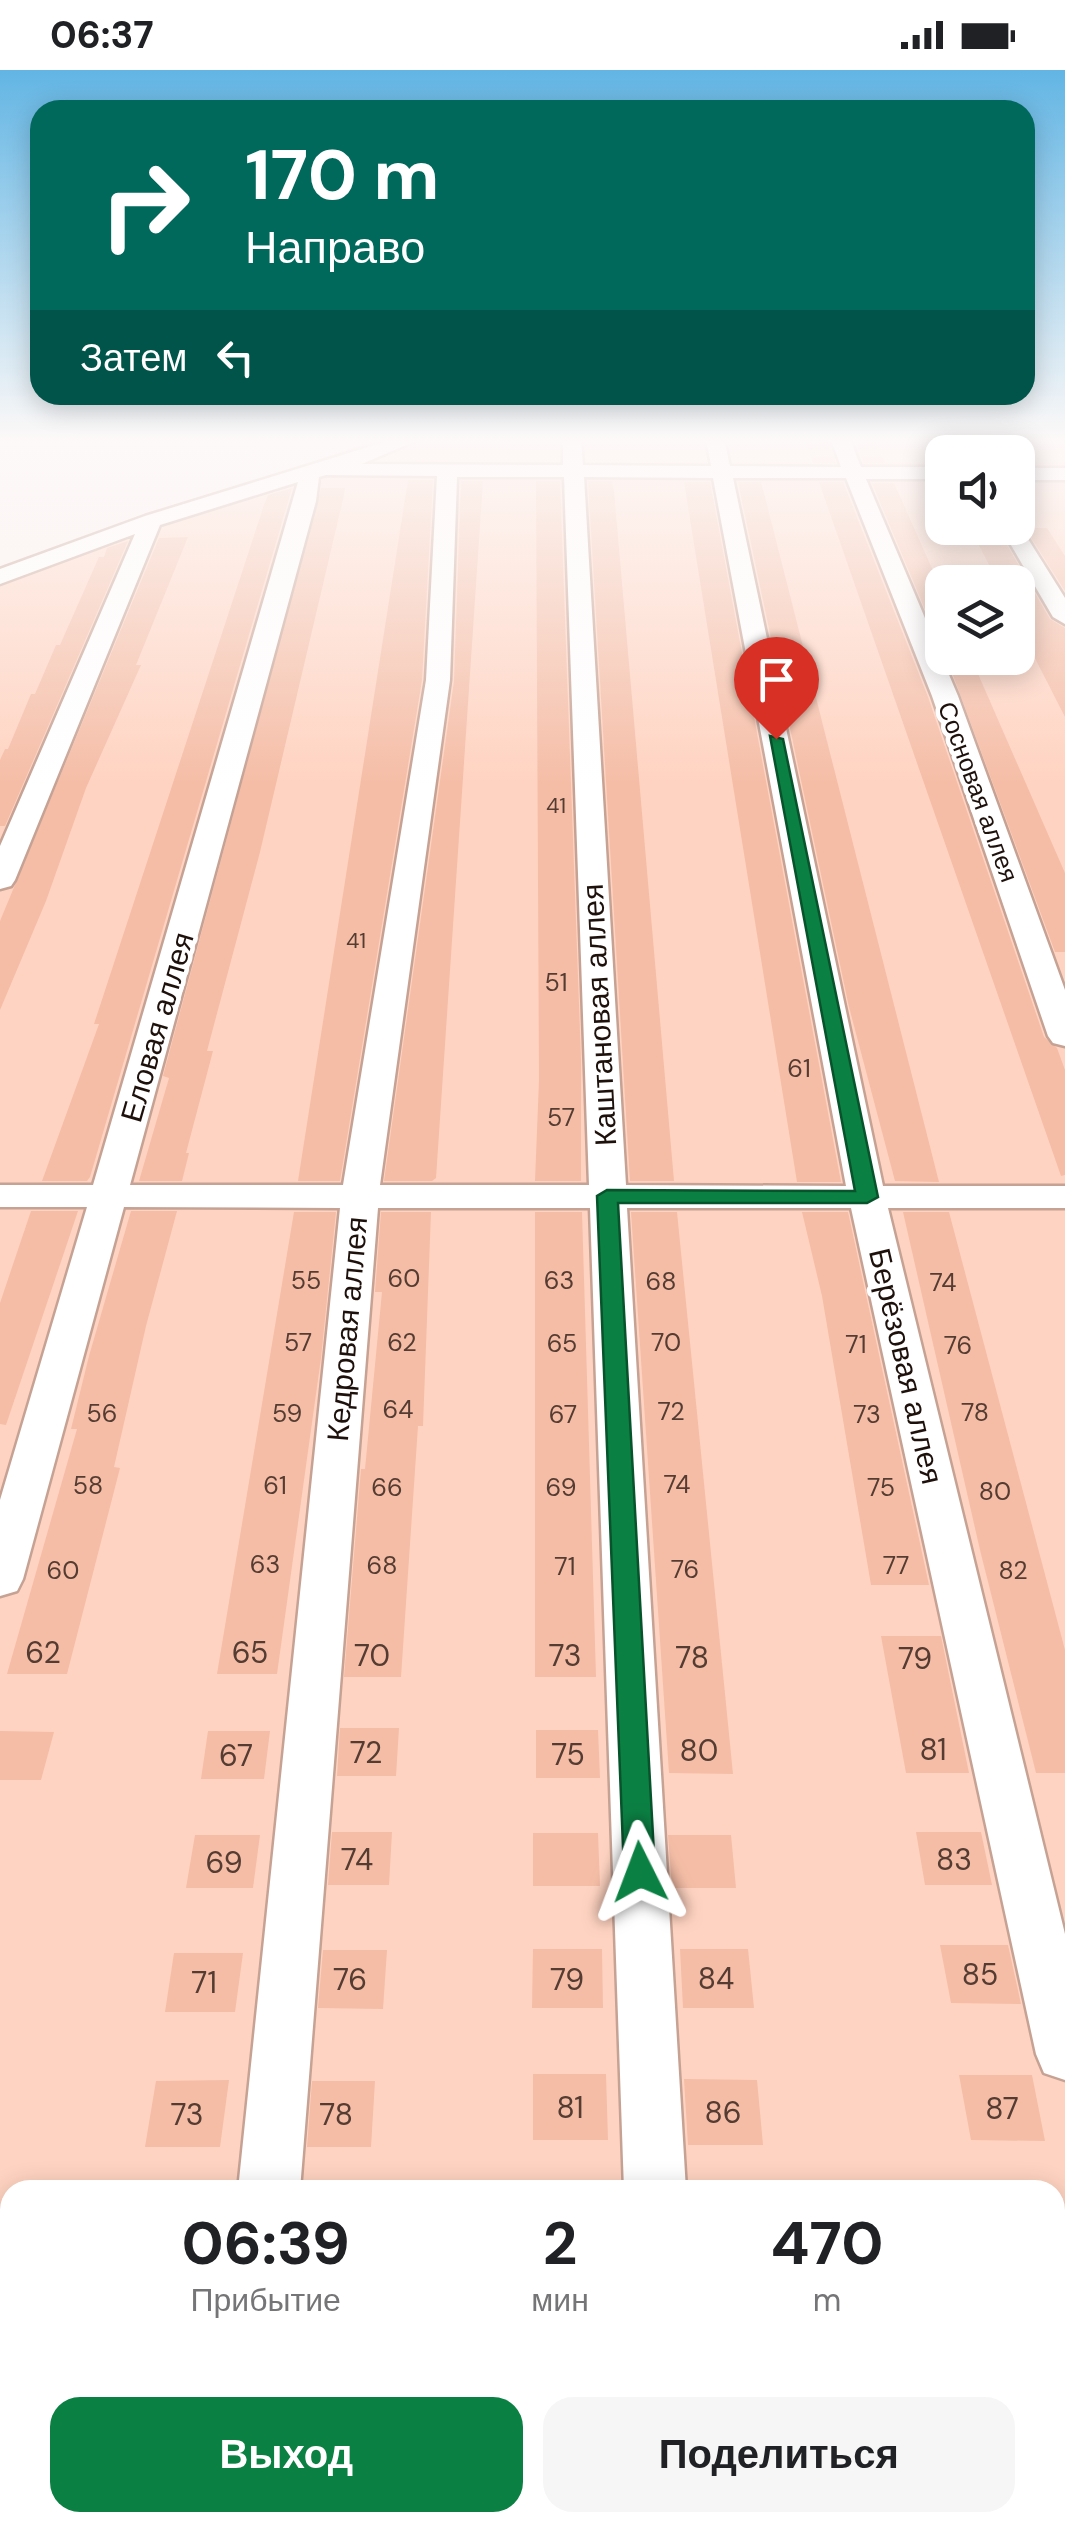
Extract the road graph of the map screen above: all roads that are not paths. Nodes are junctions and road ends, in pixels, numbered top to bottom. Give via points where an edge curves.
1 (62, 554) edge
2 (138, 554) edge
3 (291, 554) edge
4 (443, 554) edge
5 (577, 554) edge
6 (739, 554) edge
7 (887, 554) edge
8 (1027, 554) edge
9 (0, 577) edge
10 (1065, 618) edge
11 (0, 880) edge
12 (1065, 1036) edge
13 (0, 1196) edge
14 (109, 1196) junction
15 (360, 1196) junction
16 (607, 1196) junction
17 (867, 1197) junction
18 (1065, 1197) edge
19 (0, 1579) edge
20 (1065, 2054) edge
21 (269, 2180) edge
22 (655, 2180) edge

1 - 9 street
2 - 11 street
3 - 14 street, Еловая аллея
4 - 15 street, Кедровая аллея via 438,680
5 - 16 street, Каштановая аллея
6 - 17 street, Берёзовая аллея
7 - 12 street, Сосновая аллея
8 - 10 street
13 - 14 street
14 - 15 street
14 - 19 street, Еловая аллея
15 - 16 street
15 - 21 street, Кедровая аллея
16 - 17 street
16 - 22 street, Каштановая аллея
17 - 18 street
17 - 20 street, Берёзовая аллея

